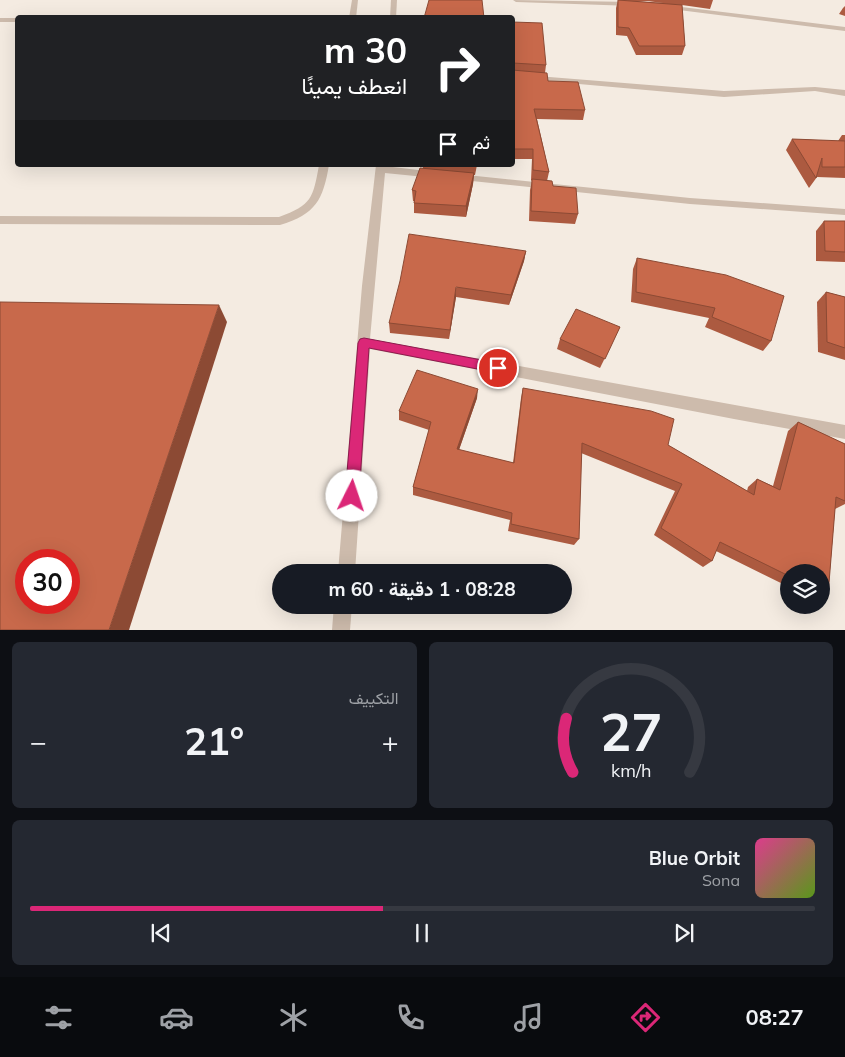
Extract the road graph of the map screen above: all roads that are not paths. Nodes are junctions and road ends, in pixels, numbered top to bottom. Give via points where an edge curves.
1 (355, 0) edge
2 (394, 0) edge
3 (516, 0) edge
4 (638, 4) edge
5 (657, 6) edge
6 (352, 15) edge
7 (393, 15) edge
8 (0, 20) edge
9 (15, 20) edge
10 (845, 29) edge
11 (515, 76) edge
12 (845, 93) edge
13 (324, 167) edge
14 (381, 167) edge
15 (845, 212) edge
16 (0, 220) edge
17 (364, 343) junction
18 (845, 432) edge
19 (347, 564) edge
20 (342, 614) edge
21 (341, 630) edge

1 - 6 street
2 - 7 street
3 - 4 street
5 - 10 street
8 - 9 street
11 - 12 street via 724,94 814,89
13 - 16 street via 318,197 303,212 280,221
14 - 15 street via 690,201
14 - 17 street
17 - 18 street
17 - 19 street
20 - 21 street

